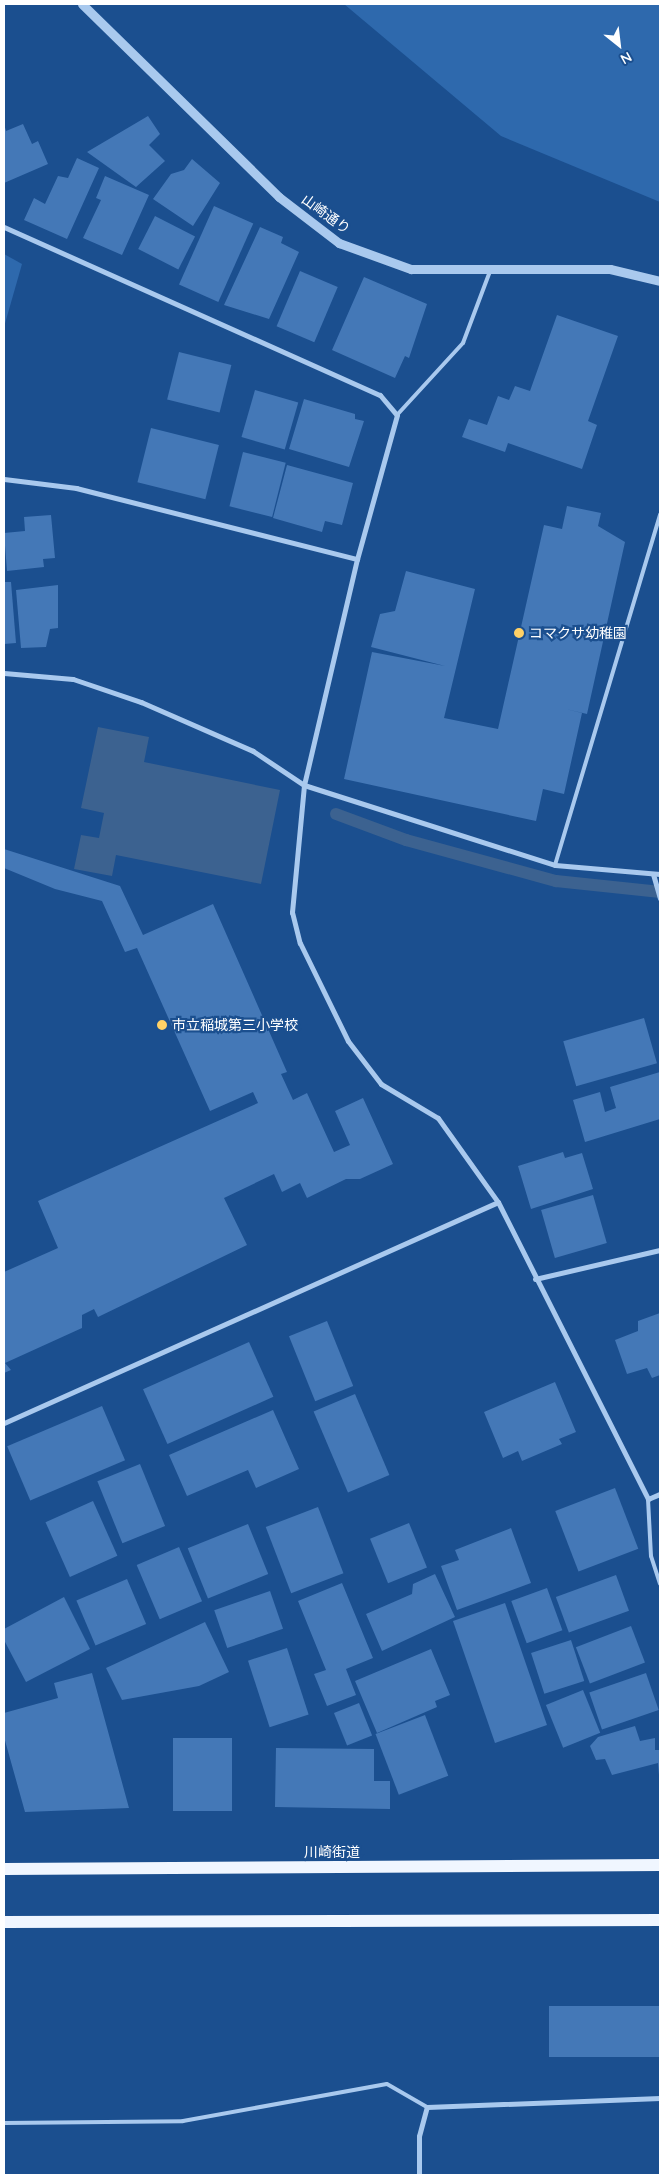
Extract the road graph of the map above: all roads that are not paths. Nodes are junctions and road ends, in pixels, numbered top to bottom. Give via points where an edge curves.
1 (82, 4) edge
2 (4, 228) edge
3 (491, 270) junction
4 (660, 281) edge
5 (397, 415) junction
6 (4, 479) edge
7 (660, 514) edge
8 (357, 558) junction
9 (4, 672) edge
10 (304, 785) junction
11 (555, 865) junction
12 (653, 874) junction
13 (660, 874) edge
14 (660, 898) edge
15 (498, 1202) junction
16 (660, 1250) edge
17 (535, 1279) junction
18 (4, 1423) edge
19 (660, 1494) edge
20 (648, 1499) junction
21 (660, 1584) edge
22 (660, 1865) edge
23 (4, 1868) edge
24 (660, 1920) edge
25 (4, 1922) edge
26 (660, 2098) edge
27 (427, 2106) junction
28 (4, 2123) edge
29 (419, 2175) edge

1 - 3 street, 山崎通り via 279,197 339,243 411,269
2 - 5 street via 380,395
3 - 4 street, 山崎通り via 610,269
3 - 5 lane via 463,343
5 - 8 street
6 - 8 street via 76,488
7 - 11 lane
8 - 10 street
9 - 10 street via 73,679 141,702 253,751
10 - 11 street
10 - 15 street via 292,912 300,943 348,1042 381,1084 438,1118
11 - 12 street
12 - 13 street
12 - 14 street
15 - 17 street
15 - 18 street
16 - 17 street
17 - 20 street
19 - 20 street
20 - 21 lane via 650,1556
22 - 23 main road, 川崎街道
24 - 25 main road
26 - 27 street
27 - 28 lane via 388,2084 183,2120
27 - 29 street via 419,2136

